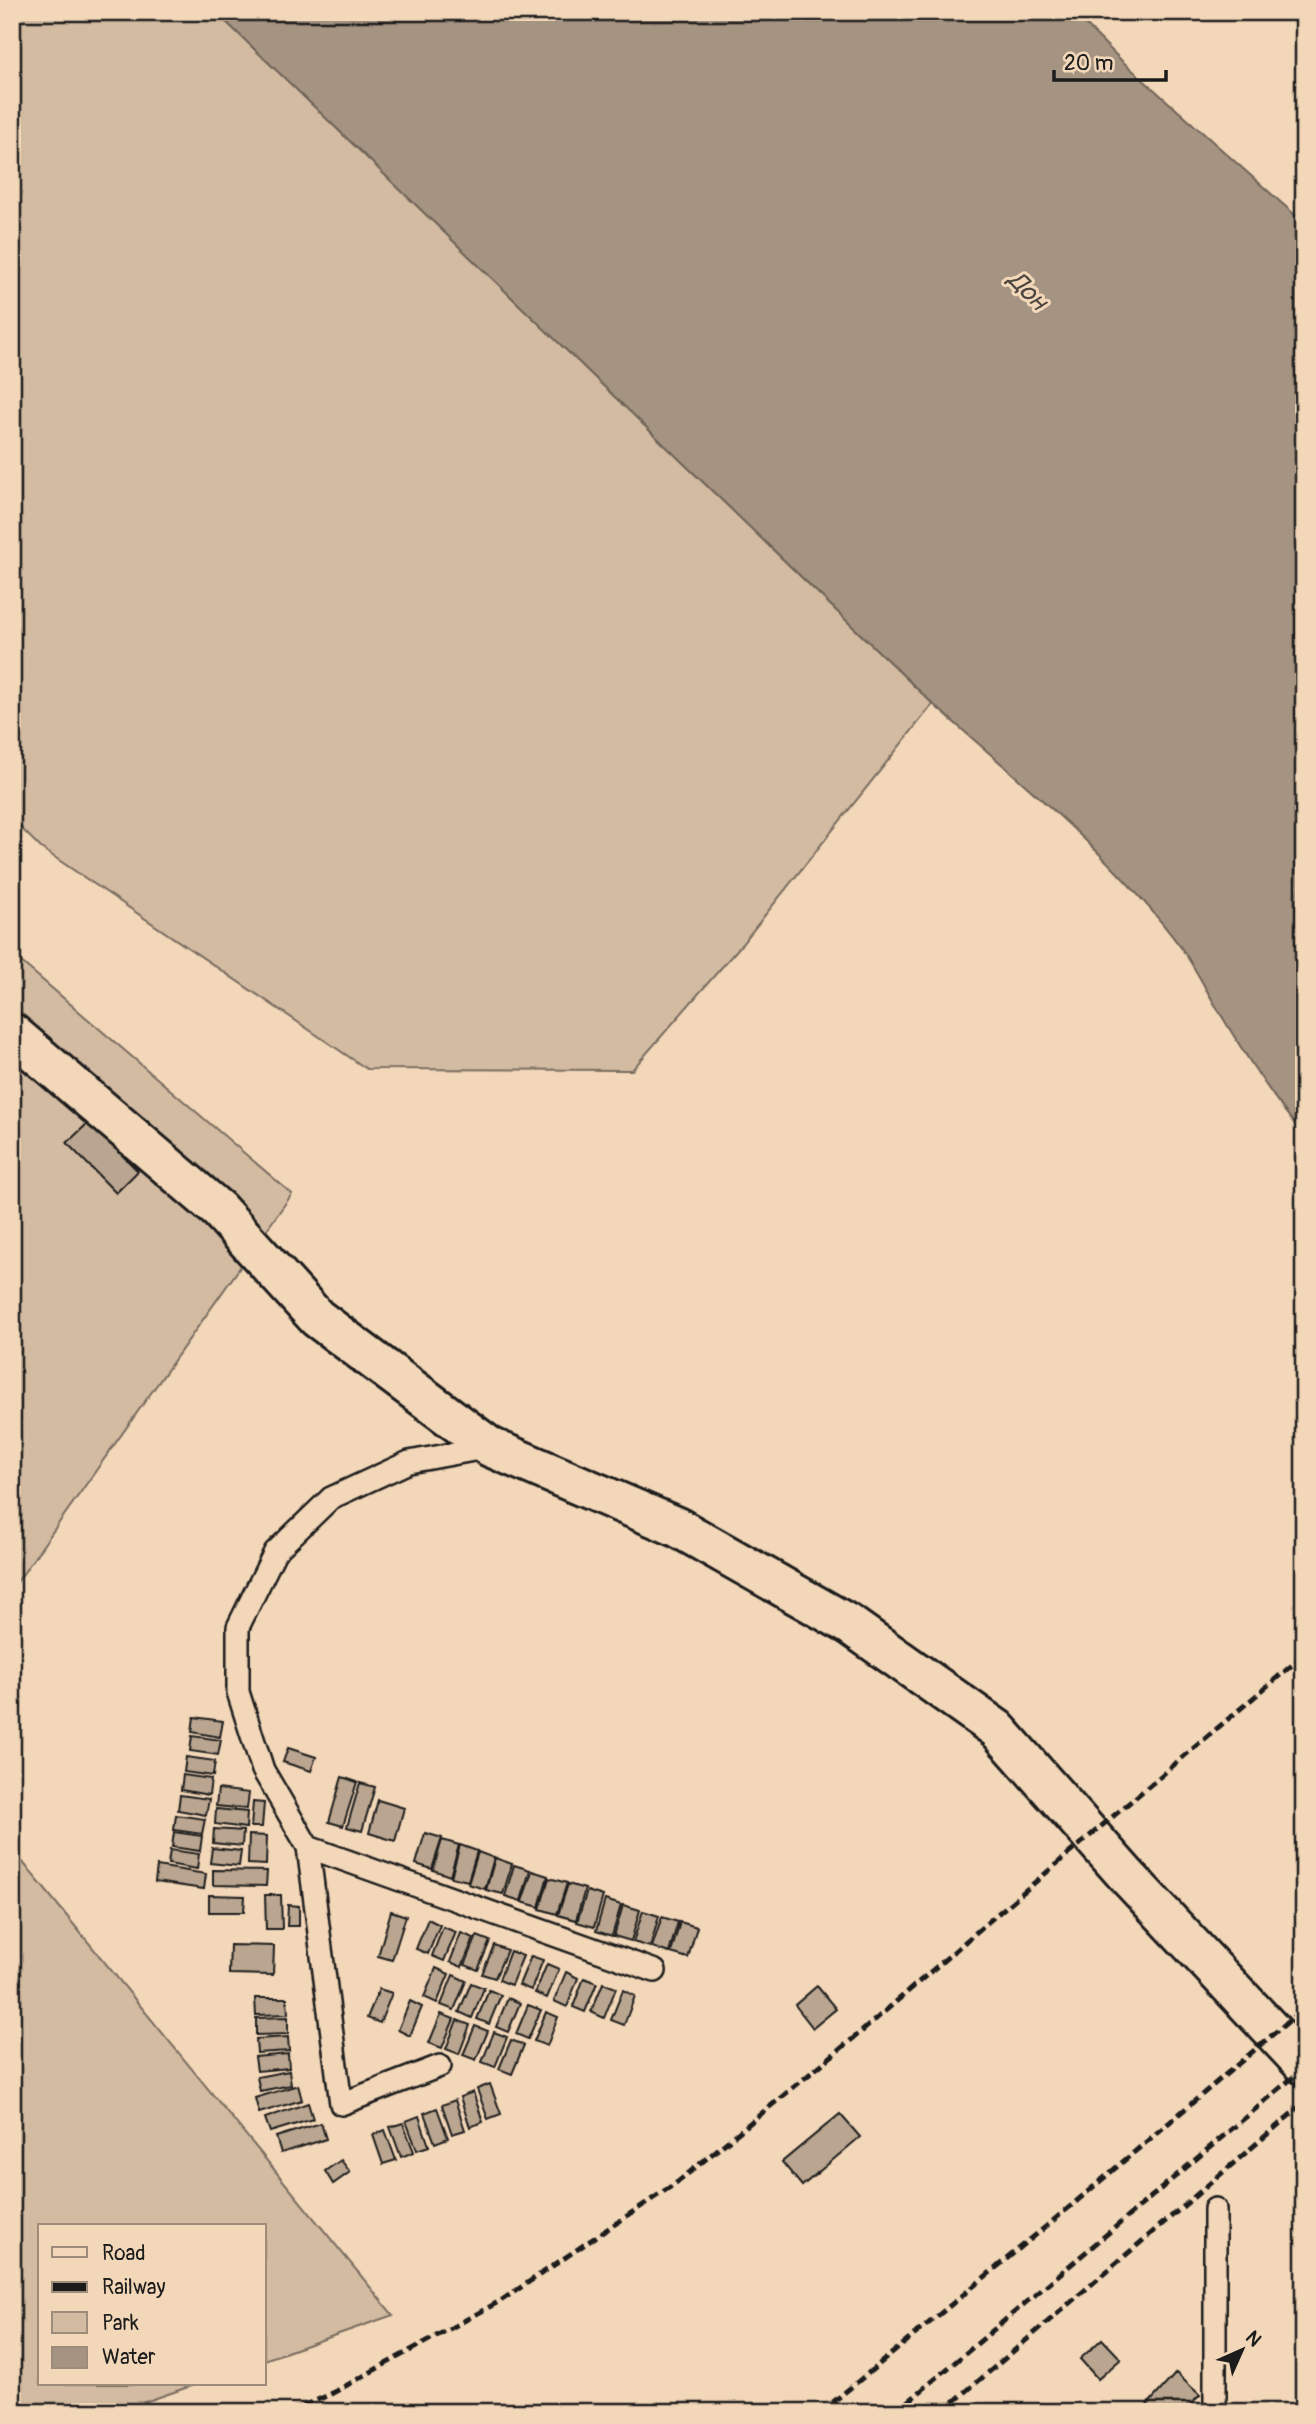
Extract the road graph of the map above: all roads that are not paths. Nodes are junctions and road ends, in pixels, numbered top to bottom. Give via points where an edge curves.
1 (12, 1033) edge
2 (490, 1447) junction
3 (308, 1847) junction
4 (655, 1971) dead end
5 (1304, 2065) edge
6 (440, 2066) dead end
7 (1215, 2209) dead end
8 (1216, 2412) edge

1 - 2 street via 219,1209 317,1318
2 - 3 lane via 409,1462 331,1498 275,1552 237,1627 238,1692 263,1770
2 - 5 street via 677,1527 850,1625 997,1729
3 - 4 lane
3 - 6 lane via 341,2104
7 - 8 lane

